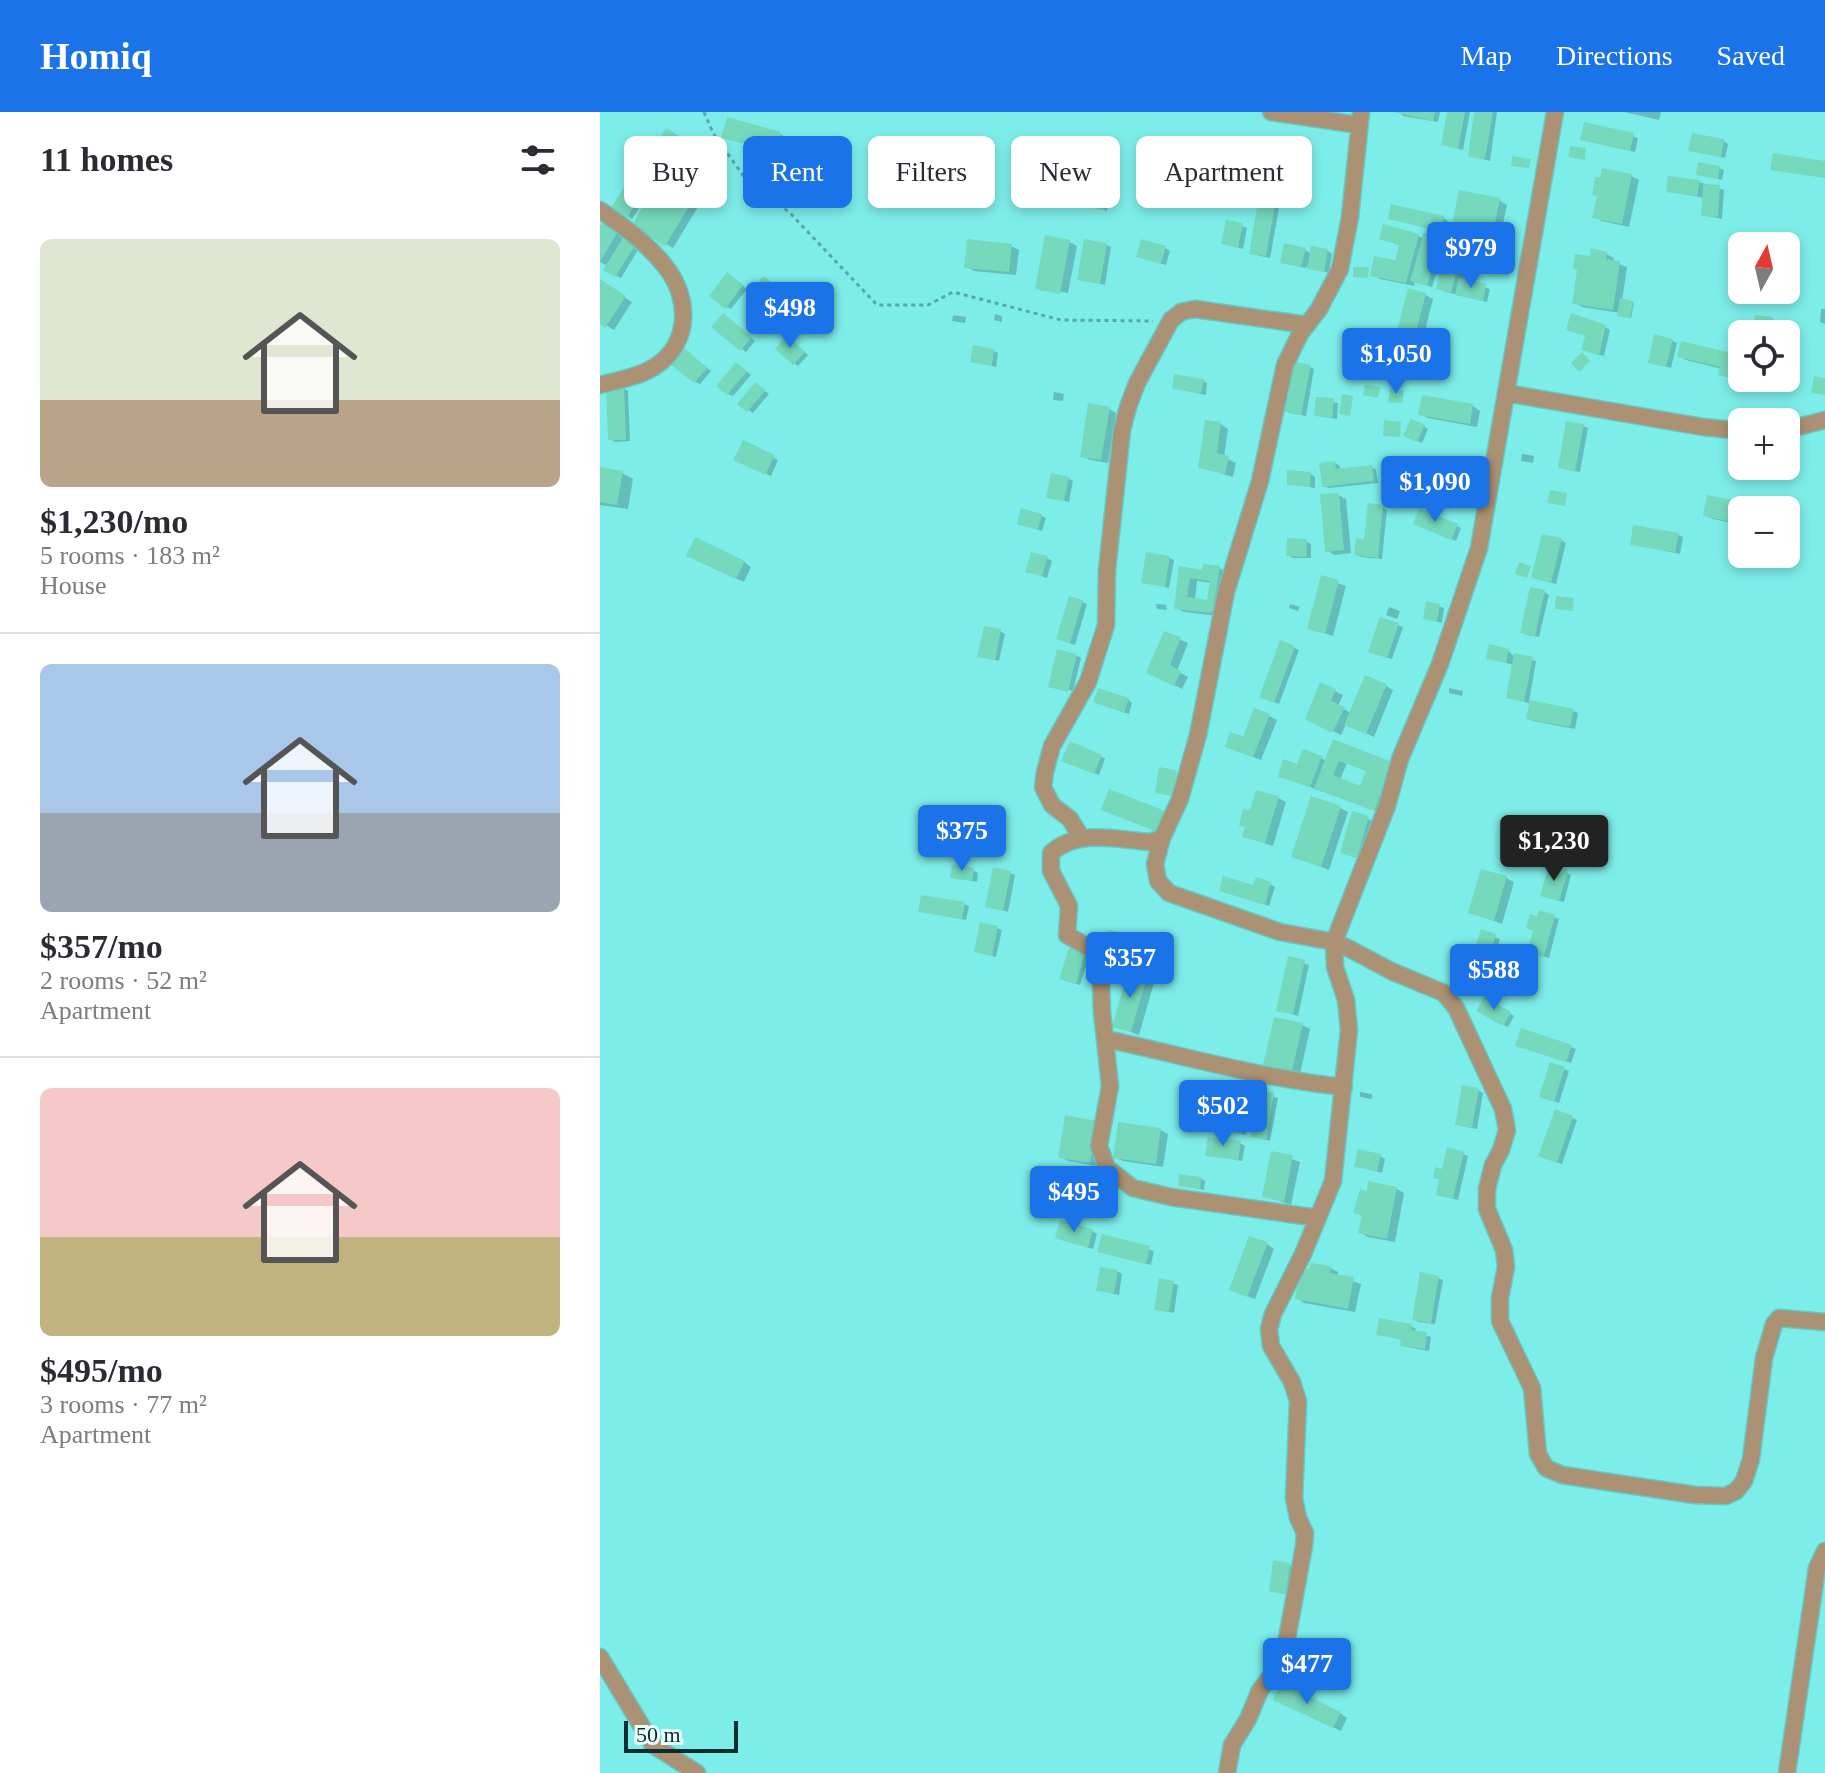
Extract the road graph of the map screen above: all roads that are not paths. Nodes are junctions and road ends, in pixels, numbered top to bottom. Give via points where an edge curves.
1 (1271, 112) edge
2 (1555, 112) edge
3 (1360, 119) edge
4 (600, 210) edge
5 (1307, 325) junction
6 (600, 385) edge
7 (1506, 393) junction
8 (1825, 420) edge
9 (1800, 426) edge
10 (1728, 430) edge
11 (1081, 837) junction
12 (1162, 838) junction
13 (1334, 942) junction
14 (1106, 1039) junction
15 (1344, 1087) junction
16 (1318, 1218) junction
17 (1825, 1322) edge
18 (1825, 1551) edge
19 (600, 1657) edge
20 (697, 1773) edge
21 (1227, 1773) edge
22 (1787, 1773) edge

1 - 3 street
2 - 7 street
3 - 5 street via 1340,269
4 - 6 street via 667,268 679,294 683,331 668,356 647,371
5 - 11 street via 1195,309 1181,312 1171,320 1137,383 1122,430 1106,625 1088,682 1052,746 1043,787
5 - 12 street via 1285,365 1260,481 1226,592 1198,735 1180,799
7 - 10 street
7 - 13 street via 1479,548
8 - 9 street
11 - 12 street via 1151,842
11 - 14 street via 1063,842 1051,853 1051,871 1069,906 1067,935 1095,951 1100,961
12 - 13 street via 1155,864 1158,881 1169,893 1280,932
13 - 15 street via 1349,1030
13 - 17 street via 1444,993 1503,1109 1507,1130 1487,1189 1487,1209 1506,1267 1500,1321 1532,1388 1538,1454 1546,1468 1562,1475 1695,1495 1726,1496 1736,1491 1751,1459 1764,1358 1774,1324 1779,1318
14 - 15 street via 1259,1074
14 - 16 street via 1110,1086 1099,1146 1107,1168 1133,1188
15 - 16 street via 1333,1181
16 - 21 street via 1269,1329 1271,1346 1292,1382 1299,1419 1294,1498 1305,1533 1287,1646 1232,1745
18 - 22 street via 1817,1568
19 - 20 street via 653,1745

